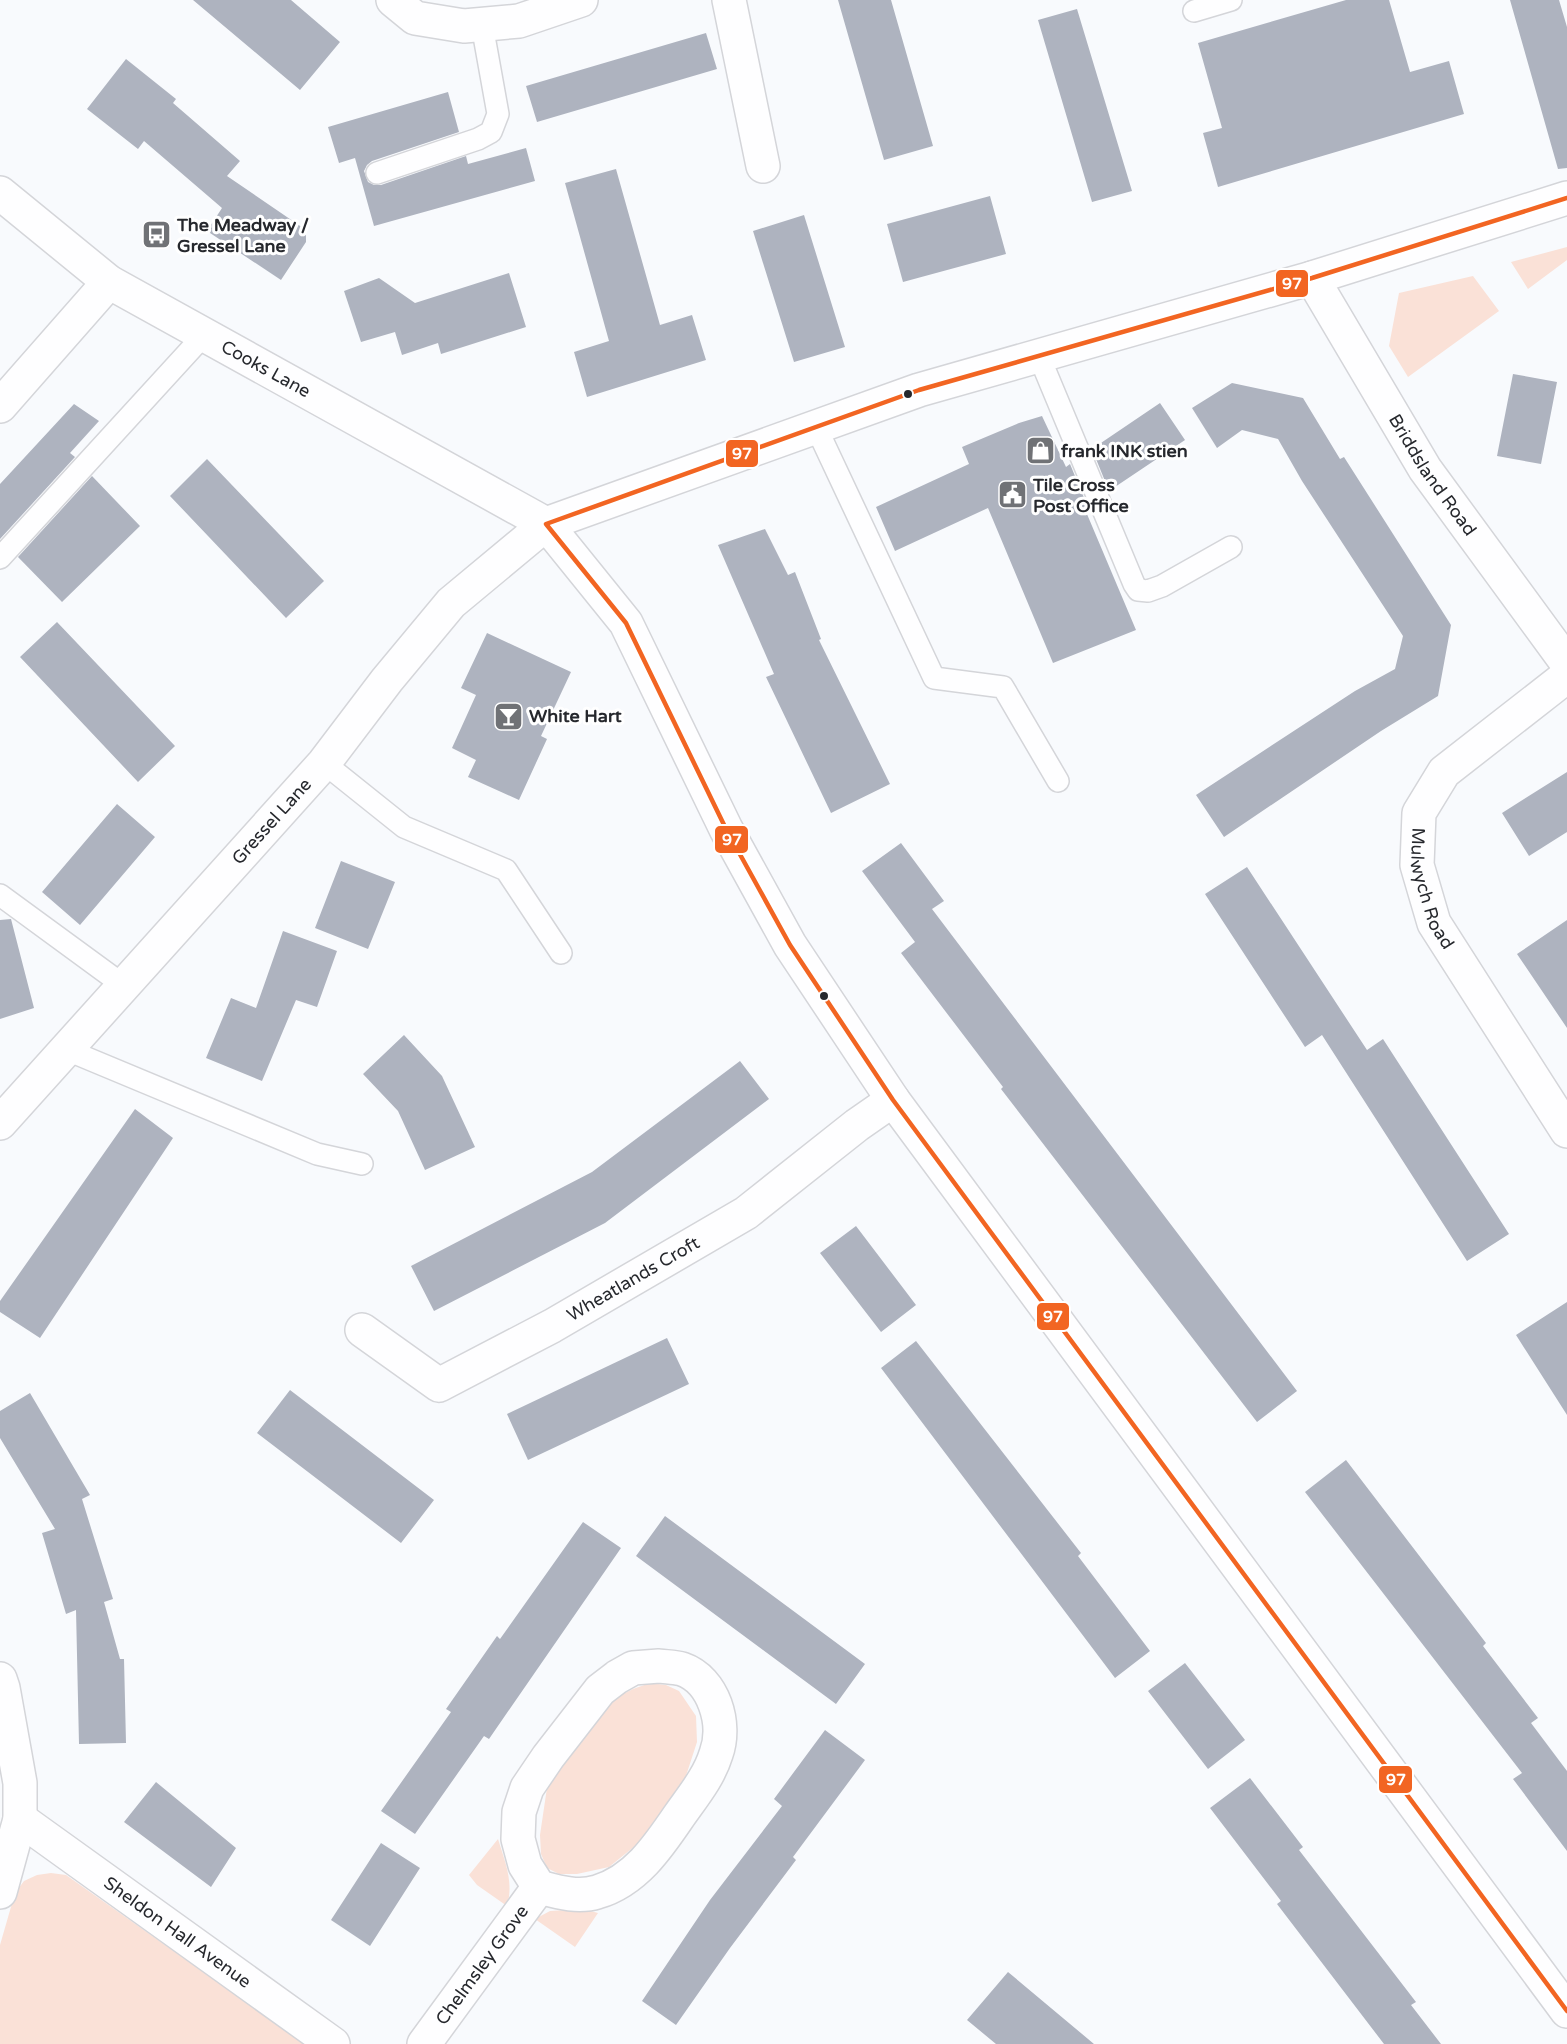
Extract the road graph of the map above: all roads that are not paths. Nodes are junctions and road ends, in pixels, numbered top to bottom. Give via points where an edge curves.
1 (393, 0) edge
2 (581, 0) edge
3 (729, 0) edge
4 (1231, 0) edge
5 (1194, 11) dead end
6 (482, 24) junction
7 (763, 166) dead end
8 (377, 173) dead end
9 (0, 193) edge
10 (1567, 198) edge
11 (1312, 278) junction
12 (109, 282) junction
13 (204, 334) junction
14 (1039, 356) junction
15 (0, 406) edge
16 (816, 427) junction
17 (546, 524) junction
18 (1231, 547) dead end
19 (0, 558) edge
20 (1567, 663) edge
21 (1567, 676) edge
22 (324, 763) junction
23 (1058, 781) dead end
24 (0, 895) edge
25 (561, 953) dead end
26 (123, 985) junction
27 (65, 1049) junction
28 (893, 1100) junction
29 (0, 1123) edge
30 (1567, 1131) edge
31 (362, 1164) dead end
32 (362, 1330) dead end
33 (0, 1679) edge
34 (20, 1819) junction
35 (539, 1887) junction
36 (0, 1892) edge
37 (1567, 2011) edge
38 (333, 2044) edge
39 (424, 2044) edge

1 - 6 street via 415,18 464,26
2 - 6 street via 519,21
3 - 7 street
4 - 5 lane
6 - 8 lane via 498,114 491,132
9 - 12 street, Cooks Lane
10 - 11 street, Gressel Lane
11 - 14 street, Gressel Lane
11 - 20 street, Briddsland Road via 1425,469
12 - 13 street, Cooks Lane
12 - 15 street
13 - 17 street, Cooks Lane
13 - 19 lane
14 - 16 street, Gressel Lane via 919,390
14 - 18 lane via 1138,590 1162,586
16 - 17 street, Gressel Lane
16 - 23 lane via 934,678 1003,687
17 - 22 street, Gressel Lane via 451,603
17 - 28 street via 626,623 726,829 790,945
21 - 30 street, Mulwych Road via 1444,772 1419,813 1417,866 1434,923
22 - 25 lane via 404,827 506,870
22 - 26 street, Gressel Lane
24 - 26 lane
26 - 27 street, Gressel Lane
27 - 29 street, Gressel Lane
27 - 31 lane via 317,1154
28 - 32 street, Wheatlands Croft via 746,1213 552,1326 439,1385
28 - 37 street
33 - 34 street via 20,1783
34 - 36 street
34 - 38 street, Sheldon Hall Avenue
35 - 35 street, Chelmsley Grove via 525,1865 518,1839 519,1812 527,1788 548,1757 600,1690 633,1668 682,1669 699,1679 711,1695 718,1715 717,1752 710,1770 669,1830 636,1871 596,1893 568,1894
35 - 39 street, Chelmsley Grove

